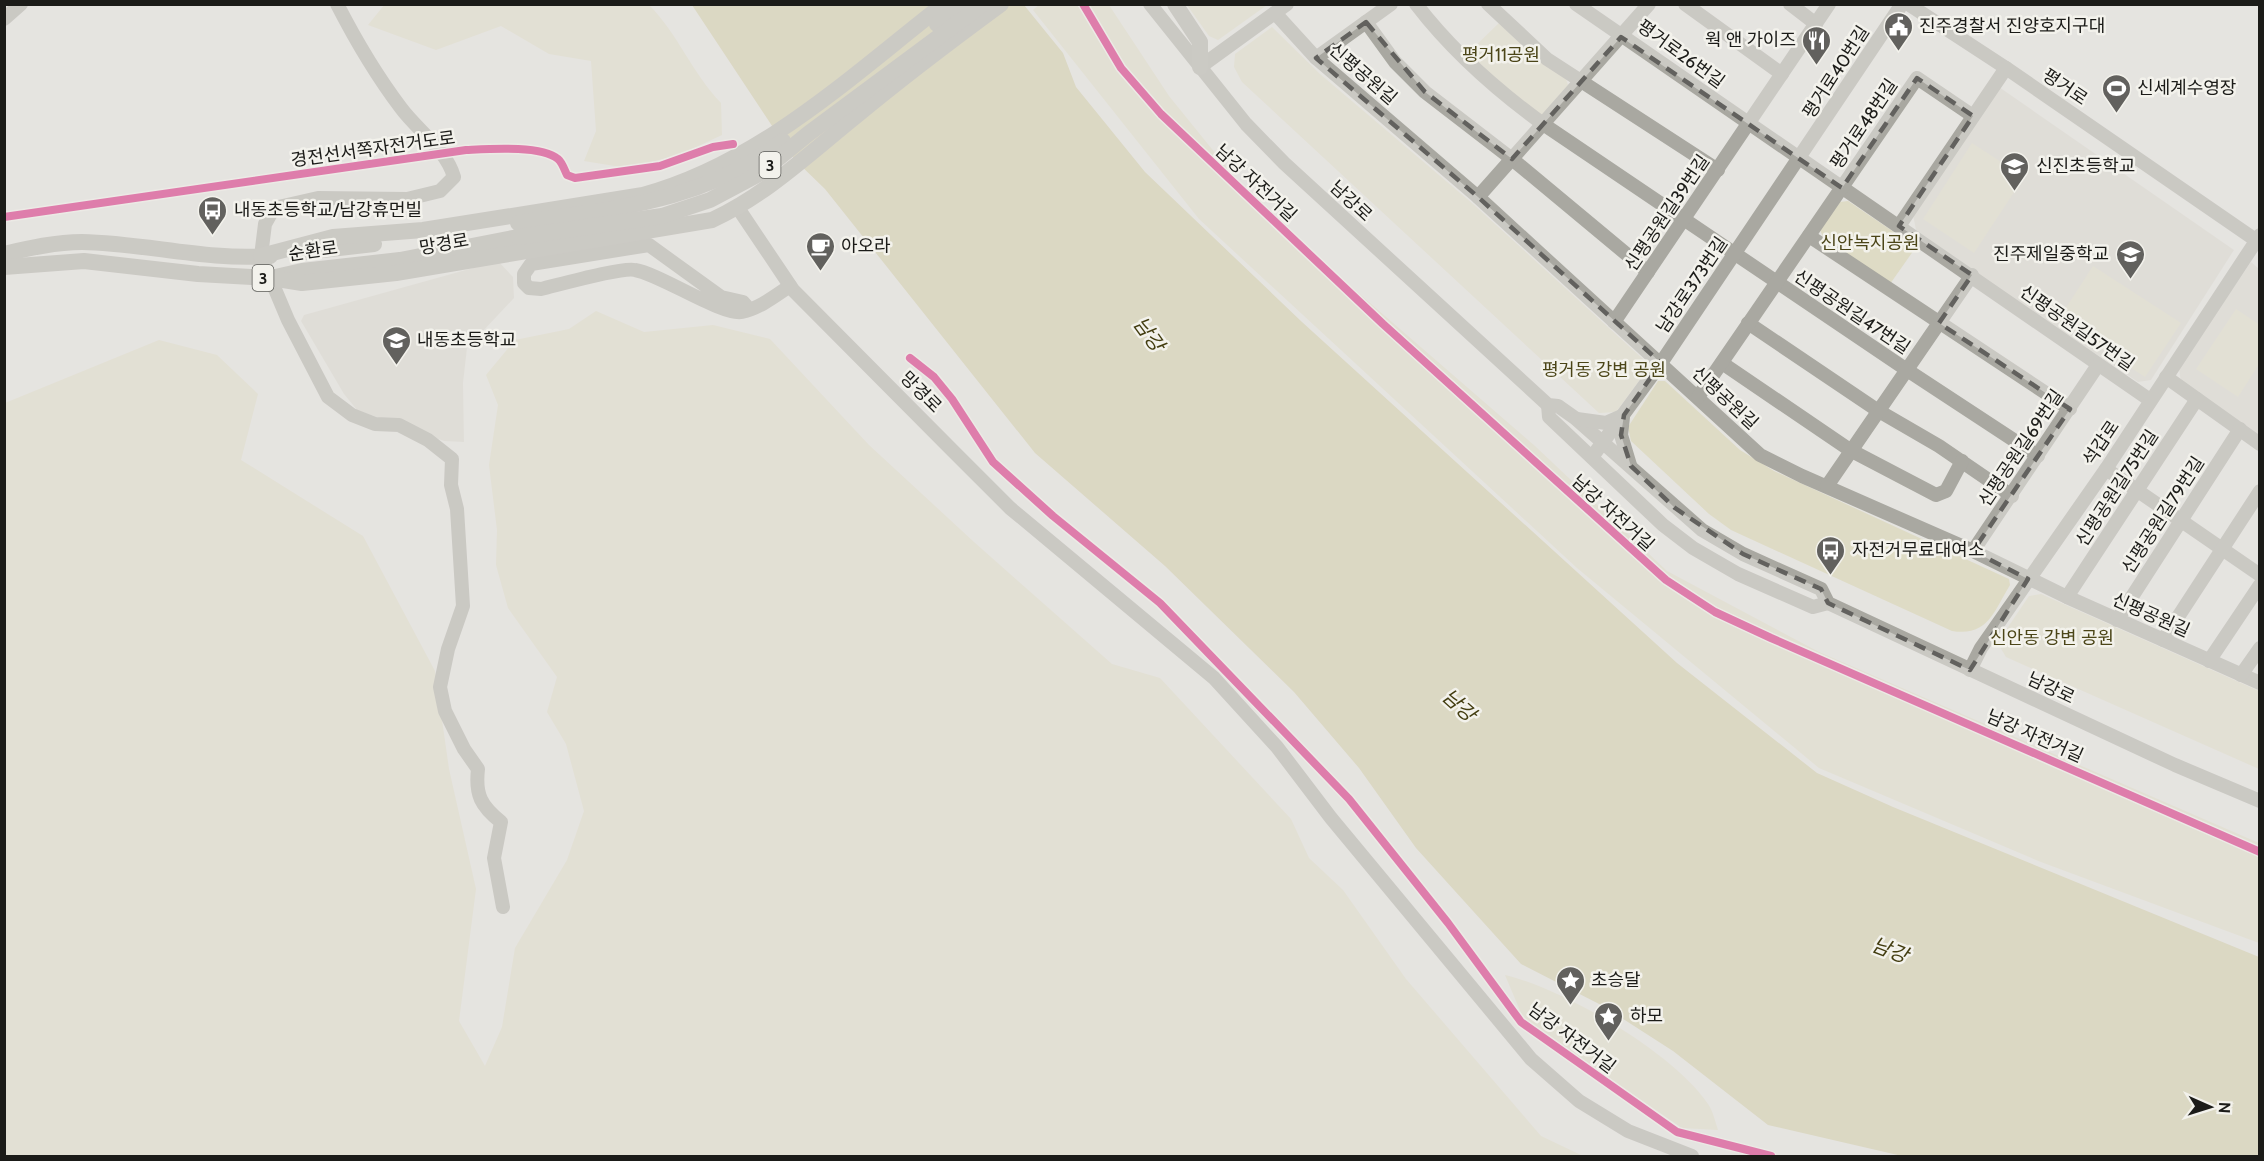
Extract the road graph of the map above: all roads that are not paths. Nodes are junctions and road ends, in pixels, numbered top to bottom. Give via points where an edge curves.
1 (21, 4) edge
2 (337, 4) edge
3 (944, 4) edge
4 (963, 4) edge
5 (982, 4) edge
6 (1001, 4) edge
7 (1150, 4) edge
8 (1175, 4) edge
9 (1287, 4) edge
10 (1390, 4) edge
11 (1416, 4) edge
12 (1488, 4) edge
13 (1576, 4) edge
14 (1649, 4) edge
15 (1685, 4) edge
16 (1790, 4) edge
17 (1829, 4) edge
18 (1902, 4) edge
19 (1908, 4) edge
20 (1275, 13) junction
21 (4, 19) edge
22 (1366, 22) junction
23 (1816, 24) junction
24 (1622, 37) junction
25 (1316, 58) junction
26 (1200, 67) junction
27 (2006, 68) junction
28 (1782, 74) junction
29 (1580, 81) junction
30 (1973, 116) junction
31 (1543, 124) junction
32 (1749, 124) junction
33 (1512, 159) junction
34 (1800, 160) junction
35 (723, 166) junction
36 (1718, 170) junction
37 (1842, 188) junction
38 (1478, 197) junction
39 (738, 208) junction
40 (1685, 219) junction
41 (1899, 226) junction
42 (518, 230) junction
43 (1809, 237) junction
44 (2258, 239) edge
45 (4, 254) edge
46 (1735, 254) junction
47 (261, 256) junction
48 (776, 265) junction
49 (4, 267) edge
50 (1648, 272) junction
51 (1972, 275) junction
52 (271, 278) junction
53 (1778, 282) junction
54 (790, 286) junction
55 (772, 298) junction
56 (802, 300) junction
57 (749, 309) junction
58 (1614, 322) junction
59 (1748, 323) junction
60 (1939, 323) junction
61 (1661, 363) junction
62 (1722, 363) junction
63 (2098, 365) junction
64 (1906, 370) junction
65 (2166, 377) junction
66 (1698, 397) junction
67 (2197, 399) junction
68 (2151, 400) junction
69 (1548, 405) junction
70 (2070, 410) junction
71 (1877, 411) junction
72 (1624, 415) junction
73 (1575, 418) junction
74 (2240, 429) junction
75 (1604, 443) junction
76 (2259, 444) edge
77 (1850, 450) junction
78 (2038, 456) junction
79 (1592, 458) junction
80 (1962, 461) junction
81 (1631, 466) junction
82 (2106, 469) junction
83 (1827, 486) junction
84 (2137, 490) junction
85 (2259, 491) edge
86 (2012, 496) junction
87 (2181, 520) junction
88 (2222, 549) junction
89 (1973, 551) junction
90 (2259, 575) edge
91 (2028, 579) junction
92 (2259, 585) edge
93 (2067, 597) junction
94 (1828, 603) junction
95 (2116, 620) junction
96 (2163, 640) junction
97 (2259, 648) edge
98 (2209, 661) junction
99 (1970, 670) junction
100 (2241, 675) junction
101 (2259, 683) edge
102 (2259, 801) edge
103 (503, 907) dead end
104 (1692, 1156) edge

1 - 21 street
2 - 47 street via 361,52 402,110 450,163 454,177 440,191 407,200 318,198 274,208 265,224
3 - 35 main road via 792,122
4 - 42 main road, 3, bridge via 766,153 713,183 654,202
5 - 42 main road, 3, bridge via 759,174 710,200 662,216
6 - 39 main road
7 - 26 street, 남강로
8 - 26 main road via 1200,42
9 - 20 street
10 - 22 street
11 - 31 street via 1439,34 1493,87
12 - 29 street via 1547,59
13 - 24 street
14 - 24 street, 평거로26번길
15 - 28 street
16 - 23 street
17 - 23 street, 신평공원길39번길
18 - 34 street, 평거로40번길
19 - 27 street, 평거로
20 - 25 street, 신평공원길
20 - 26 street
22 - 25 street
22 - 33 street via 1395,62 1425,92
23 - 28 street, 신평공원길39번길
24 - 29 street
24 - 32 street, 평거로26번길
25 - 38 street, 신평공원길
26 - 69 street, 남강로 via 1284,163
27 - 30 street
27 - 44 street, 평거로
28 - 32 street, 신평공원길39번길
29 - 31 street
29 - 36 street
30 - 37 street, 평거로48번길 via 1917,78
30 - 41 street
31 - 33 street
31 - 40 street
32 - 34 street, 평거로26번길
32 - 36 street, 신평공원길39번길
33 - 38 street
33 - 50 street
34 - 37 street, 평거로26번길
34 - 46 street, 남강로373번길
35 - 39 main road
35 - 47 main road via 644,195 423,230 333,237
36 - 40 street, 신평공원길39번길
37 - 41 street
37 - 43 street, 신평공원길47번길
38 - 58 street, 신평공원길
39 - 48 street, 망경로
39 - 52 main road, 망경로 via 712,220 680,227 396,273 302,283
40 - 46 street
40 - 50 street, 신평공원길39번길
41 - 51 street
42 - 47 main road, 순환로 / 3
42 - 52 main road, 순환로 / 3 via 400,260
43 - 53 street, 신평공원길47번길
43 - 60 street
44 - 65 street, 석갑로
45 - 47 main road, 순환로 / 3 via 82,242 211,256
46 - 53 street
46 - 61 street, 남강로373번길
47 - 52 street
48 - 54 street, 망경로
48 - 55 street
49 - 52 main road, 순환로 / 3 via 84,261
50 - 58 street, 신평공원길39번길
51 - 60 street
51 - 63 street, 신평공원길57번길
52 - 103 street via 328,397 352,415 375,424 399,425 428,440 452,459 463,606 440,687 445,711 478,769 476,788 487,811 501,822 495,858
53 - 59 street, 신평공원길47번길
53 - 64 street, 신평공원길47번길
54 - 55 street
54 - 56 street, 망경로
55 - 56 street
55 - 57 street
56 - 104 street, 망경로 via 1010,508 1214,678 1277,747 1330,818 1531,1059 1579,1101 1628,1131
57 - 57 street via 743,302 721,297 649,245 531,264 524,274 524,283 529,288 541,289 632,269 652,274 724,308 739,313
58 - 61 street, 신평공원길
59 - 62 street, 신평공원길47번길
59 - 71 street
60 - 64 street
60 - 70 street
61 - 66 street, 신평공원길
61 - 72 street, 남강로373번길
62 - 66 street, 신평공원길47번길
62 - 77 street
63 - 68 street, 신평공원길57번길
63 - 70 street, 신평공원길69번길
64 - 71 street
64 - 78 street
65 - 67 street
65 - 68 street, 석갑로
66 - 83 street, 신평공원길 via 1760,455
67 - 74 street
67 - 84 street, 신평공원길75번길
68 - 82 street, 석갑로
69 - 73 street, 남강로 via 1558,406
69 - 79 street, 남강로 via 1549,417
70 - 78 street, 신평공원길69번길
71 - 77 street
71 - 80 street
72 - 73 street via 1606,423
72 - 75 street, 남강로373번길
72 - 81 street via 1621,435
73 - 75 street, 남강로
74 - 76 street
74 - 87 street, 신평공원길79번길
75 - 79 street, 남강로373번길
75 - 81 street, 남강로
77 - 80 street via 1936,495 1946,491
77 - 83 street
78 - 86 street, 신평공원길69번길
79 - 94 street, 남강로 via 1693,548 1738,574 1814,607
80 - 86 street
81 - 94 street, 남강로 via 1702,530 1743,554 1821,589
82 - 84 street
82 - 91 street, 석갑로
83 - 89 street, 신평공원길
84 - 87 street
84 - 93 street, 신평공원길75번길
85 - 88 street
86 - 89 street, 신평공원길69번길
87 - 88 street
87 - 95 street, 신평공원길79번길
88 - 90 street
88 - 96 street
89 - 91 street, 신평공원길
91 - 93 street, 신평공원길
91 - 99 street, 석갑로
92 - 98 street
93 - 95 street, 신평공원길
94 - 99 street, 남강로
95 - 96 street, 신평공원길
96 - 98 street, 신평공원길
97 - 100 street
98 - 100 street, 신평공원길
99 - 102 street, 남강로
100 - 101 street, 신평공원길

